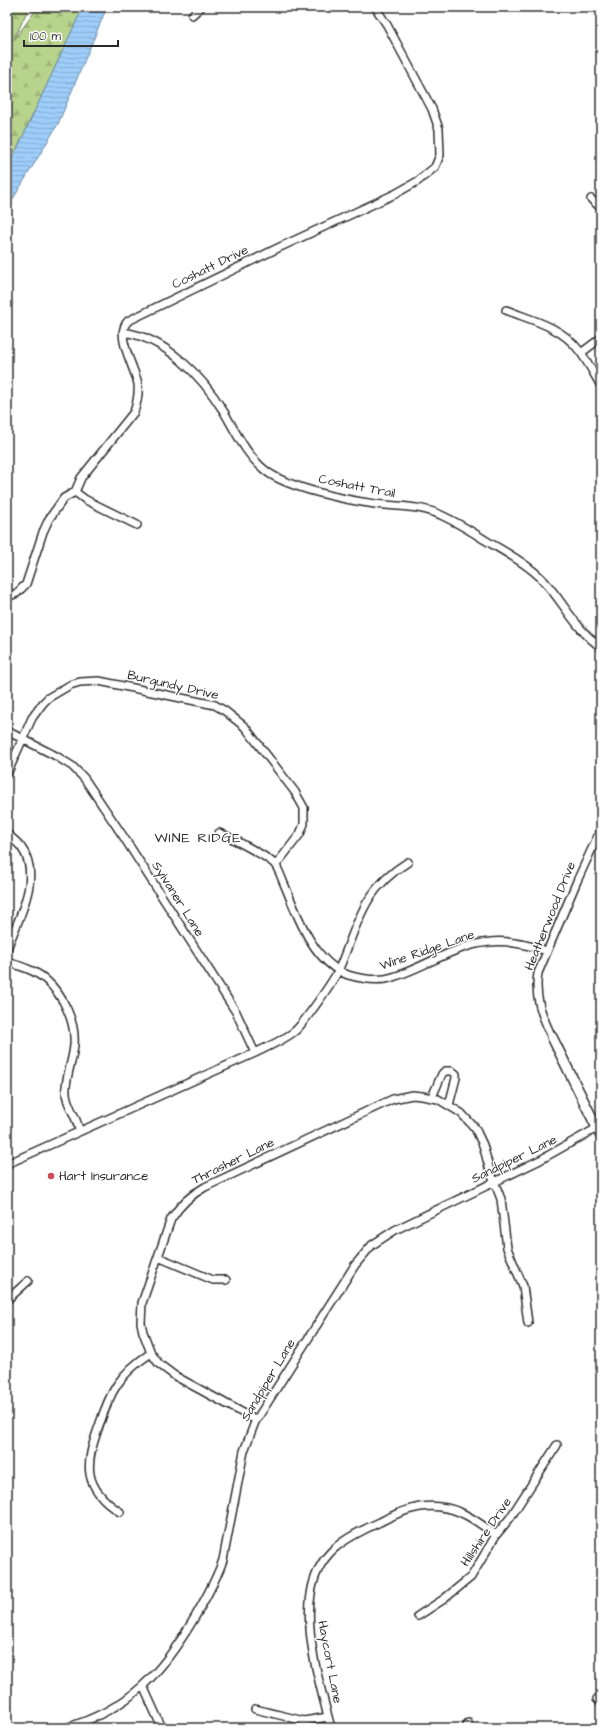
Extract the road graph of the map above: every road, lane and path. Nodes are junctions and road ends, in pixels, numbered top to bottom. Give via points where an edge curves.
1 (201, 7) edge
2 (376, 7) edge
3 (192, 14) dead end
4 (591, 199) dead end
5 (601, 208) edge
6 (506, 310) dead end
7 (123, 332) junction
8 (601, 338) edge
9 (581, 353) junction
10 (601, 386) edge
11 (75, 492) junction
12 (137, 525) dead end
13 (7, 597) edge
14 (601, 647) edge
15 (7, 731) edge
16 (23, 738) junction
17 (7, 774) edge
18 (601, 829) edge
19 (219, 833) dead end
20 (7, 834) edge
21 (599, 840) edge
22 (408, 862) dead end
23 (276, 865) junction
24 (7, 949) edge
25 (547, 951) junction
26 (7, 962) edge
27 (338, 970) junction
28 (552, 1037) joint
29 (255, 1053) junction
30 (432, 1097) junction
31 (449, 1105) junction
32 (598, 1127) edge
33 (79, 1131) junction
34 (7, 1164) edge
35 (495, 1182) junction
36 (158, 1257) junction
37 (226, 1280) dead end
38 (28, 1281) dead end
39 (7, 1300) edge
40 (528, 1324) dead end
41 (151, 1353) junction
42 (256, 1420) junction
43 (557, 1445) dead end
44 (120, 1512) dead end
45 (496, 1535) junction
46 (418, 1616) dead end
47 (143, 1686) junction
48 (255, 1709) dead end
49 (328, 1718) junction
50 (65, 1728) edge
51 (162, 1728) edge
52 (331, 1728) edge

1 - 3 street
2 - 7 street, Coshatt Drive via 432,109 439,129 440,155 435,167 418,181 395,194 133,318 125,324
4 - 5 street
6 - 9 street via 556,330
7 - 11 street via 138,384 138,400 134,412 81,478
7 - 14 street, Coshatt Trail via 147,338 183,362 218,403 248,455 271,475 295,485 342,498 422,508 442,515 536,573 552,590 570,617
8 - 9 street
9 - 10 street
11 - 12 street
11 - 13 street via 64,498 43,532 26,584 18,593
15 - 16 street, Sylvaner Lane
16 - 17 street, Burgundy Drive
16 - 23 street, Burgundy Drive via 32,718 48,698 80,682 105,682 215,705 245,727 304,808 304,824 300,834
16 - 29 street, Sylvaner Lane via 72,766 84,778 236,1012
18 - 21 street, Heatherwood Drive
19 - 23 street via 235,839
20 - 24 street via 21,847 28,862 30,878
21 - 25 street, Heatherwood Drive
22 - 27 street via 385,878 370,897 348,942
23 - 27 street, Wine Ridge Lane via 314,947
25 - 27 street, Wine Ridge Lane via 514,943 490,942 464,947 393,977 376,980 360,978
25 - 28 street, Heatherwood Drive via 538,973 536,987 539,1005
26 - 33 street via 34,972 46,980 63,1000 70,1016 74,1044 65,1089
27 - 29 street via 296,1030
28 - 32 street
29 - 33 street
30 - 31 street, Thrasher Lane
30 - 31 street via 442,1074 445,1071 452,1071 456,1078
30 - 36 street, Thrasher Lane via 412,1095 383,1102 194,1193 171,1219
31 - 35 street, Thrasher Lane via 475,1128
32 - 35 street, Sandpiper Lane via 569,1145
33 - 34 street
35 - 40 street, Thrasher Lane via 503,1207 507,1248 523,1286
35 - 42 street, Sandpiper Lane via 395,1230 364,1253
36 - 37 street via 204,1277
36 - 41 street, Thrasher Lane via 141,1312 143,1332
38 - 39 street
41 - 42 street, Thrasher Lane via 159,1364 175,1376
41 - 44 street via 125,1373 113,1390 90,1452 89,1469 98,1493
42 - 47 street, Sandpiper Lane via 244,1451 226,1548 218,1576 179,1642 160,1669
43 - 45 street, Hillshire Drive via 510,1518
45 - 46 street, Hillshire Drive via 471,1577
45 - 49 street, Haycort Lane via 471,1517 456,1510 422,1506 356,1532 330,1552 314,1578 309,1614 312,1645
47 - 50 street, Sandpiper Lane via 115,1707
47 - 51 street
48 - 49 street via 304,1721
49 - 52 street, Haycort Lane

